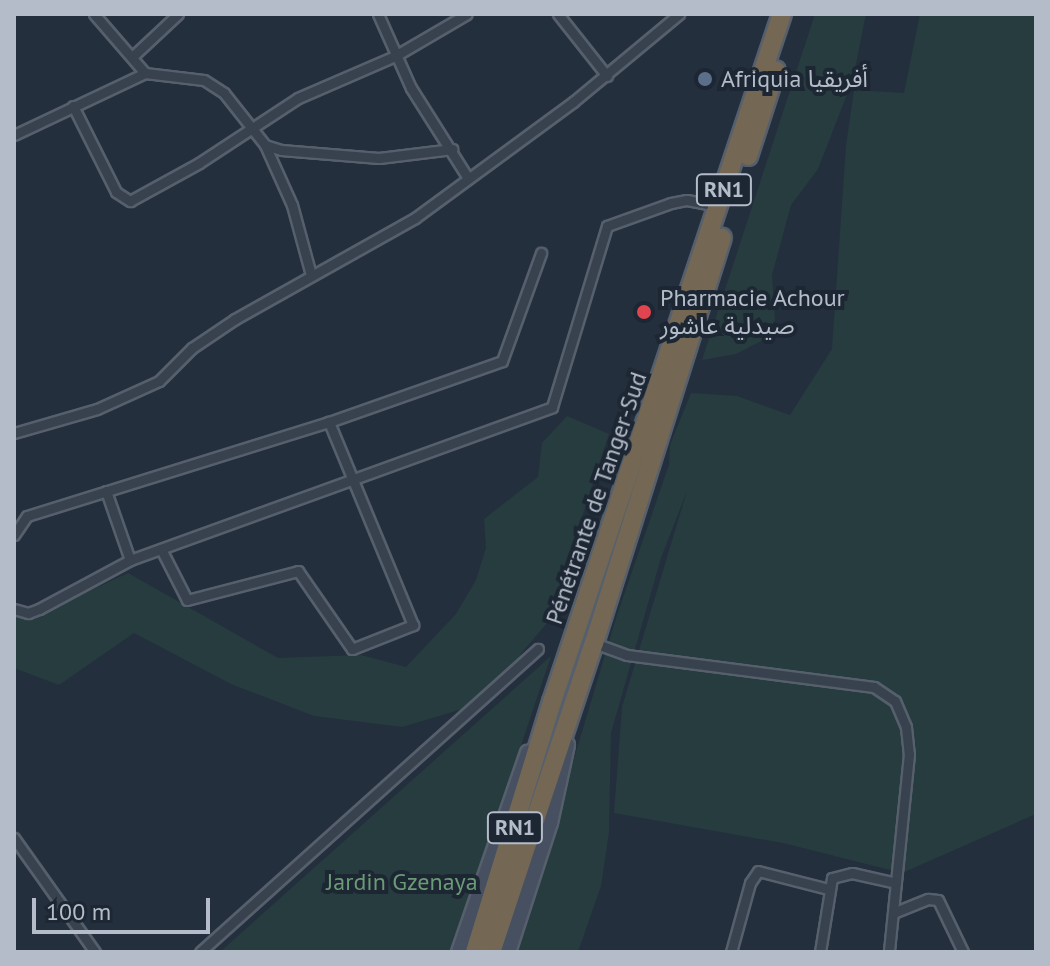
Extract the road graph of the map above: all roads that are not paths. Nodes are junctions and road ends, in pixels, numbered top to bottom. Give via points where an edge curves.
1 (94, 14) edge
2 (178, 14) edge
3 (378, 14) edge
4 (467, 14) edge
5 (558, 14) edge
6 (679, 14) edge
7 (782, 14) edge
8 (794, 14) edge
9 (395, 56) junction
10 (132, 57) junction
11 (145, 73) junction
12 (607, 76) junction
13 (73, 106) junction
14 (252, 127) junction
15 (14, 135) edge
16 (265, 145) junction
17 (452, 149) junction
18 (468, 178) junction
19 (719, 206) junction
20 (541, 253) dead end
21 (311, 275) junction
22 (674, 366) junction
23 (329, 422) junction
24 (14, 433) edge
25 (652, 433) junction
26 (353, 481) junction
27 (106, 491) junction
28 (14, 535) edge
29 (161, 549) junction
30 (130, 560) junction
31 (14, 609) edge
32 (594, 643) junction
33 (538, 649) dead end
34 (552, 702) junction
35 (573, 708) junction
36 (14, 838) edge
37 (896, 883) junction
38 (828, 889) junction
39 (893, 913) junction
40 (95, 952) edge
41 (200, 952) edge
42 (459, 952) edge
43 (475, 952) edge
44 (491, 952) edge
45 (508, 952) edge
46 (731, 952) edge
47 (820, 952) edge
48 (889, 952) edge
49 (963, 952) edge

1 - 10 street
2 - 10 street
3 - 9 street
4 - 9 street
5 - 12 street
6 - 12 street
7 - 19 highway, Pénétrante de Tanger-Sud / RN1
8 - 22 highway, Pénétrante de Tanger-Sud / RN1
9 - 14 street via 310,91
9 - 17 street
10 - 11 street
11 - 13 street
11 - 14 street via 204,80 224,93
12 - 18 street
13 - 14 street via 116,192 130,201
13 - 15 street
14 - 16 street
16 - 17 street via 379,158
16 - 21 street via 292,205
17 - 18 street
18 - 21 street via 385,237
19 - 22 highway, Pénétrante de Tanger-Sud / RN1
19 - 26 street via 687,200 607,226 552,407
20 - 23 street via 502,361
21 - 24 street via 192,348 159,381 109,404
22 - 25 highway, Pénétrante de Tanger-Sud / RN1
23 - 26 street
23 - 27 street
25 - 32 highway, Pénétrante de Tanger-Sud / RN1
25 - 34 highway, Pénétrante de Tanger-Sud / RN1
26 - 29 street
26 - 29 street via 413,625 352,649 298,571 187,600
27 - 28 street via 27,516
27 - 30 street
29 - 30 street
30 - 31 street via 39,609
32 - 35 highway, Pénétrante de Tanger-Sud / RN1
32 - 37 street via 627,655 866,686 890,695 902,714 909,754
33 - 41 street
34 - 42 street via 526,757
34 - 43 highway, Pénétrante de Tanger-Sud / RN1
35 - 44 highway, Pénétrante de Tanger-Sud / RN1
35 - 45 street via 550,823
36 - 40 street
37 - 38 street via 842,874 832,878
37 - 39 street
38 - 46 street via 758,871
38 - 47 street
39 - 48 street
39 - 49 street via 938,900

